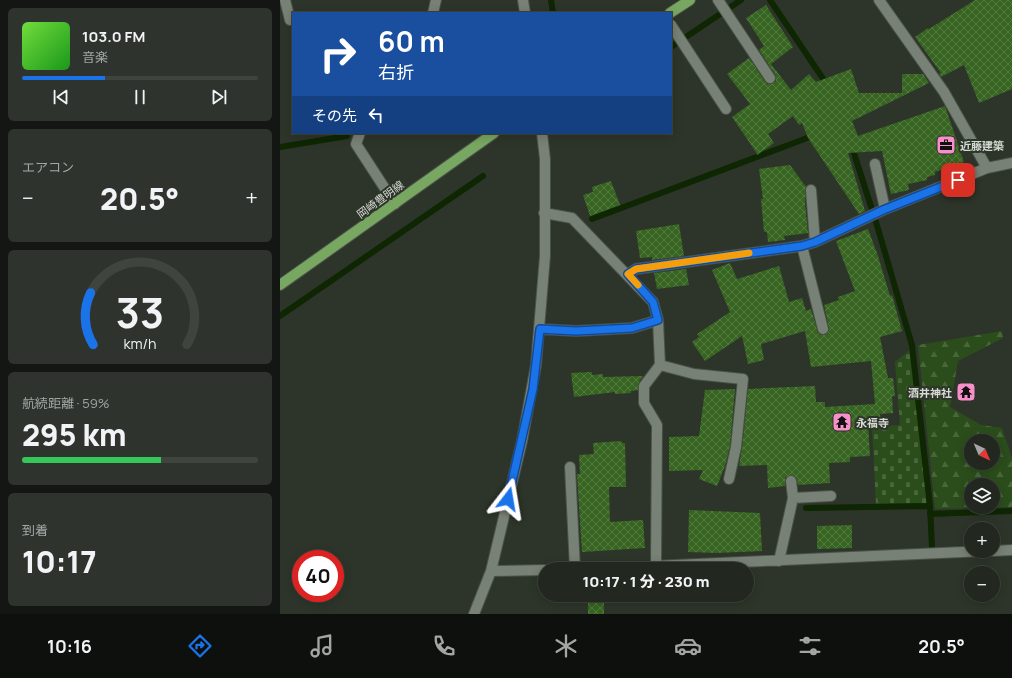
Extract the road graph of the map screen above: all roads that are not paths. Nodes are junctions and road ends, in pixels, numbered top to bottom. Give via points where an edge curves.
1 (285, 0) edge
2 (436, 0) edge
3 (523, 0) edge
4 (690, 0) edge
5 (718, 0) edge
6 (879, 0) edge
7 (433, 12) edge
8 (525, 12) edge
9 (672, 12) edge
10 (288, 20) edge
11 (672, 27) edge
12 (770, 78) dead end
13 (726, 109) dead end
14 (360, 134) edge
15 (493, 134) edge
16 (542, 134) edge
17 (1012, 163) edge
18 (875, 164) dead end
19 (987, 168) junction
20 (811, 190) dead end
21 (395, 204) junction
22 (884, 209) junction
23 (544, 213) junction
24 (815, 242) junction
25 (802, 246) junction
26 (628, 274) junction
27 (280, 285) edge
28 (658, 320) junction
29 (540, 329) junction
30 (823, 329) dead end
31 (660, 365) junction
32 (570, 467) dead end
33 (729, 479) dead end
34 (791, 481) dead end
35 (831, 496) dead end
36 (793, 498) junction
37 (1012, 550) edge
38 (1000, 551) edge
39 (964, 552) edge
40 (779, 561) junction
41 (575, 562) edge
42 (656, 562) edge
43 (748, 562) edge
44 (538, 570) edge
45 (491, 571) junction
46 (474, 614) edge

1 - 10 street
2 - 7 street
3 - 8 street
4 - 9 main road
5 - 12 street
6 - 19 street via 944,92
11 - 13 street
14 - 21 street via 356,144
15 - 21 main road, 岡崎豊明線
16 - 23 street via 545,159
17 - 19 street
18 - 22 street
19 - 22 street
20 - 24 street
21 - 27 main road, 岡崎豊明線
22 - 24 street
23 - 26 street via 572,218
23 - 29 street via 545,256
24 - 25 street
25 - 26 street via 636,269
25 - 30 street
26 - 28 street via 653,302
28 - 29 street via 632,328 576,331
28 - 31 street
29 - 45 street via 530,404
31 - 33 street via 694,374 743,379 736,447
31 - 42 street via 644,386 644,403 657,425
32 - 41 street
34 - 36 street
35 - 36 street
36 - 40 street
37 - 38 street
39 - 40 street
40 - 43 street
44 - 45 street
45 - 46 street

